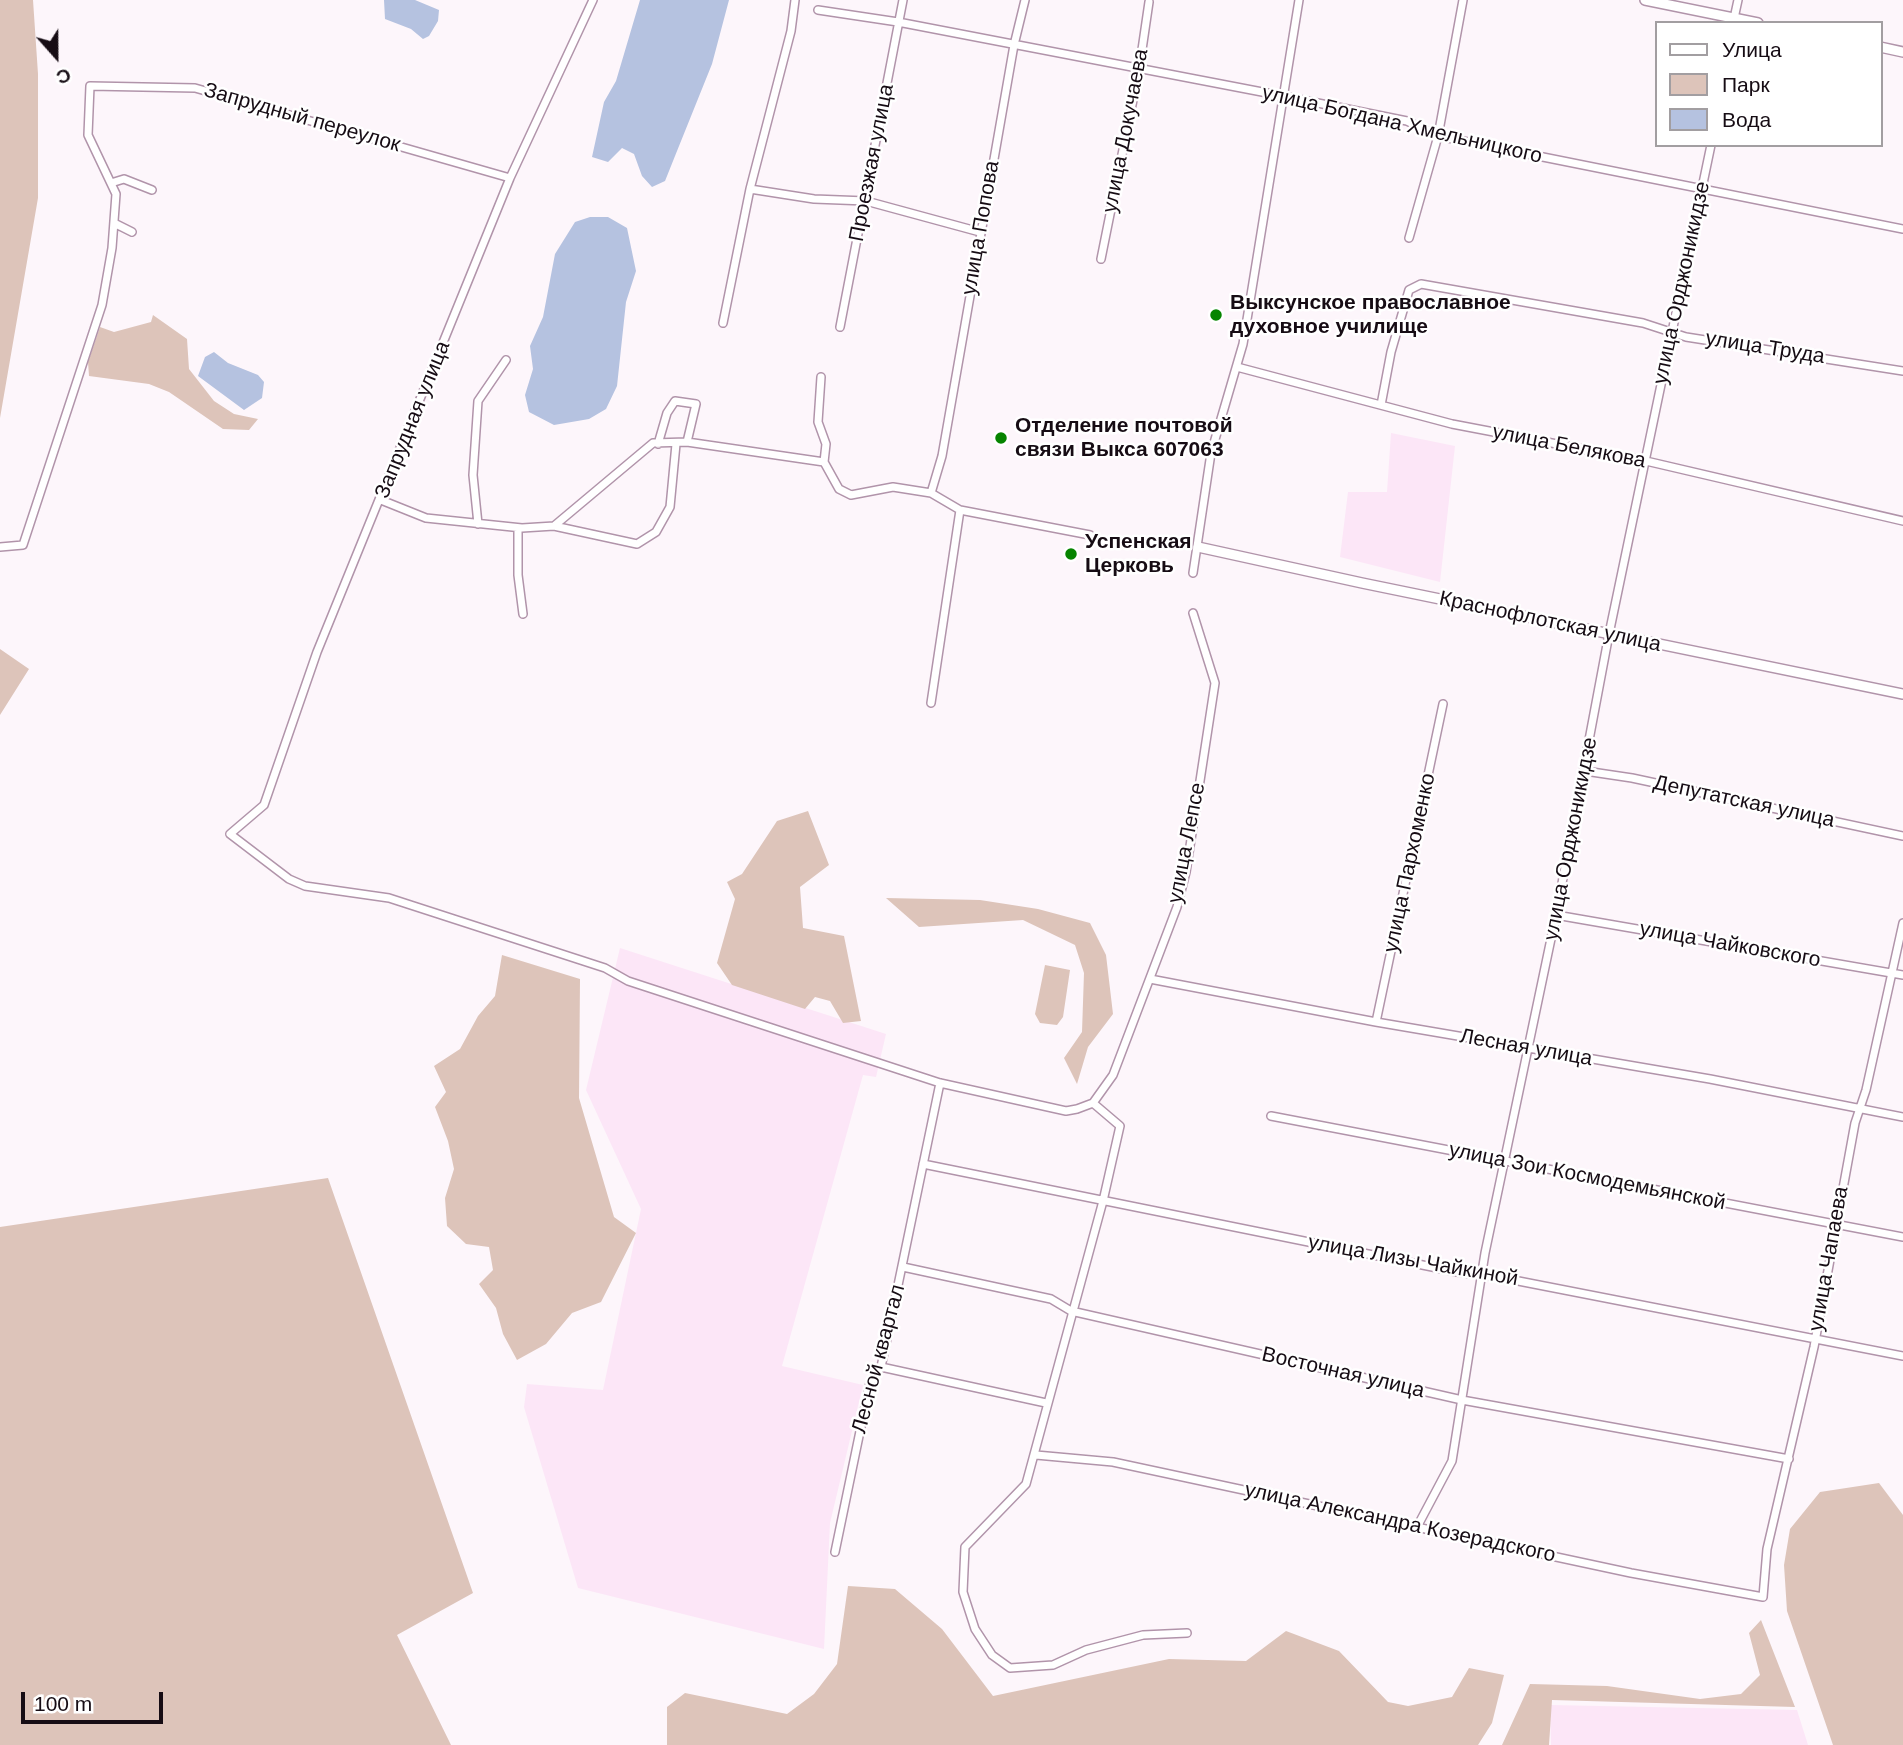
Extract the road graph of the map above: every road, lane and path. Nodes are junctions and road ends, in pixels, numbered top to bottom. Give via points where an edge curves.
1 (593, 0) edge
2 (795, 0) edge
3 (903, 0) edge
4 (1025, 0) edge
5 (1299, 0) edge
6 (1463, 0) edge
7 (1644, 0) edge
8 (1738, 0) edge
9 (1149, 2) dead end
10 (818, 10) dead end
11 (1734, 20) edge
12 (898, 22) junction
13 (1014, 45) junction
14 (1882, 47) edge
15 (1903, 52) edge
16 (1139, 70) junction
17 (1283, 96) junction
18 (1438, 136) junction
19 (1711, 147) edge
20 (510, 178) junction
21 (111, 183) junction
22 (750, 188) junction
23 (152, 190) dead end
24 (1702, 190) junction
25 (866, 201) junction
26 (114, 223) junction
27 (1903, 229) edge
28 (132, 232) dead end
29 (980, 232) junction
30 (1409, 239) dead end
31 (1101, 259) dead end
32 (723, 323) dead end
33 (840, 327) dead end
34 (1671, 332) junction
35 (506, 360) dead end
36 (1237, 367) junction
37 (1903, 371) edge
38 (821, 377) dead end
39 (1381, 405) junction
40 (687, 442) junction
41 (658, 443) junction
42 (676, 444) junction
43 (1646, 461) junction
44 (824, 462) junction
45 (931, 493) junction
46 (381, 500) junction
47 (960, 510) junction
48 (1903, 521) edge
49 (478, 524) junction
50 (554, 526) junction
51 (518, 527) junction
52 (1090, 535) dead end
53 (0, 547) edge
54 (1198, 547) junction
55 (1193, 573) dead end
56 (1194, 613) dead end
57 (523, 614) dead end
58 (1609, 634) junction
59 (1903, 694) edge
60 (931, 703) dead end
61 (1443, 704) dead end
62 (1584, 771) junction
63 (1903, 836) edge
64 (1556, 915) junction
65 (1903, 923) edge
66 (1892, 972) junction
67 (1903, 975) edge
68 (1150, 979) junction
69 (1376, 1022) junction
70 (1529, 1048) junction
71 (940, 1083) junction
72 (1093, 1103) junction
73 (1860, 1108) junction
74 (1271, 1116) dead end
75 (1903, 1117) edge
76 (1504, 1161) junction
77 (923, 1164) junction
78 (1104, 1201) junction
79 (1834, 1224) junction
80 (1903, 1237) edge
81 (903, 1267) junction
82 (1482, 1274) junction
83 (1071, 1311) junction
84 (1815, 1339) junction
85 (1903, 1356) edge
86 (881, 1367) junction
87 (1462, 1400) junction
88 (1046, 1403) junction
89 (1036, 1455) junction
90 (1789, 1459) junction
91 (1416, 1527) junction
92 (835, 1552) dead end
93 (1763, 1597) joint
94 (1188, 1633) dead end

1 - 20 street, Запрудная улица
2 - 22 street via 791,32
3 - 12 street, Проезжая улица
4 - 13 street, улица Попова
5 - 17 street
6 - 18 street
7 - 11 street
8 - 11 street
9 - 16 street, улица Докучаева
10 - 12 street, улица Богдана Хмельницкого
12 - 13 street, улица Богдана Хмельницкого
12 - 25 street, Проезжая улица
13 - 16 street, улица Богдана Хмельницкого
13 - 29 street, улица Попова
14 - 15 street
16 - 17 street, улица Богдана Хмельницкого
16 - 31 street, улица Докучаева
17 - 18 street, улица Богдана Хмельницкого via 1407,121
17 - 36 street
18 - 24 street, улица Богдана Хмельницкого
18 - 30 street
19 - 24 street, улица Орджоникидзе
20 - 21 street, Запрудный переулок via 195,88 90,86 88,135
20 - 46 street, Запрудная улица
21 - 23 street via 124,179
21 - 26 street via 116,194
22 - 25 street via 814,199
22 - 32 street
24 - 27 street, улица Богдана Хмельницкого
24 - 34 street, улица Орджоникидзе
25 - 29 street
25 - 33 street, Проезжая улица
26 - 28 street
26 - 53 street via 102,305 23,545
29 - 45 street, улица Попова via 942,456
34 - 37 street, улица Труда
34 - 39 street, улица Труда via 1643,323 1421,284 1409,290
34 - 43 street, улица Орджоникидзе
35 - 49 street via 478,401 473,475
36 - 39 street, улица Белякова
36 - 54 street via 1211,453
38 - 44 street via 818,422 827,444
39 - 43 street, улица Белякова via 1452,424
40 - 41 street via 696,404 675,401
40 - 42 street
40 - 44 street
41 - 42 street
41 - 50 street
42 - 50 street via 670,507 656,533 637,544
43 - 48 street, улица Белякова
43 - 58 street, улица Орджоникидзе
44 - 45 street via 839,489 850,495 893,487
45 - 47 street
46 - 49 street via 426,518
46 - 71 street, Запрудная улица via 317,652 264,805 230,834 305,886 389,898 605,968 628,982
47 - 52 street
47 - 60 street
49 - 51 street
50 - 51 street
51 - 57 street
54 - 55 street
54 - 58 street, Краснофлотская улица
56 - 68 street, улица Лепсе via 1215,683 1186,872
58 - 59 street, Краснофлотская улица
58 - 62 street, улица Орджоникидзе
61 - 69 street, улица Пархоменко
62 - 63 street, Депутатская улица
62 - 64 street, улица Орджоникидзе
64 - 66 street, улица Чайковского
64 - 70 street, улица Орджоникидзе
65 - 66 street, улица Чапаева
66 - 67 street, улица Чайковского
66 - 73 street, улица Чапаева
68 - 69 street, Лесная улица
68 - 72 street, улица Лепсе via 1113,1075
69 - 70 street, Лесная улица
70 - 73 street, Лесная улица
70 - 76 street, улица Орджоникидзе
71 - 72 street via 1066,1111
71 - 77 street, Лесной квартал
72 - 78 street via 1119,1126
73 - 75 street, Лесная улица
73 - 79 street, улица Чапаева
74 - 76 street, улица Зои Космодемьянской
76 - 79 street, улица Зои Космодемьянской
76 - 82 street, улица Орджоникидзе
77 - 78 street, улица Лизы Чайкиной
77 - 81 street, Лесной квартал
78 - 82 street, улица Лизы Чайкиной
78 - 83 street
79 - 80 street, улица Зои Космодемьянской
79 - 84 street, улица Чапаева
81 - 83 street, Восточная улица via 1051,1299
81 - 86 street, Лесной квартал
82 - 84 street, улица Лизы Чайкиной
82 - 87 street, улица Орджоникидзе
83 - 87 street, Восточная улица
83 - 88 street
84 - 85 street, улица Лизы Чайкиной
84 - 90 street, улица Чапаева
86 - 88 street
86 - 92 street, Лесной квартал via 870,1383
87 - 90 street, Восточная улица
87 - 91 street, улица Орджоникидзе via 1452,1461
88 - 89 street
89 - 91 street, улица Александра Козерадского via 1113,1462
89 - 94 street via 1026,1484 965,1547 963,1591 975,1629 992,1655 1010,1668 1053,1665 1086,1650 1143,1635
90 - 93 street, улица Чапаева via 1767,1549
91 - 93 street, улица Александра Козерадского

